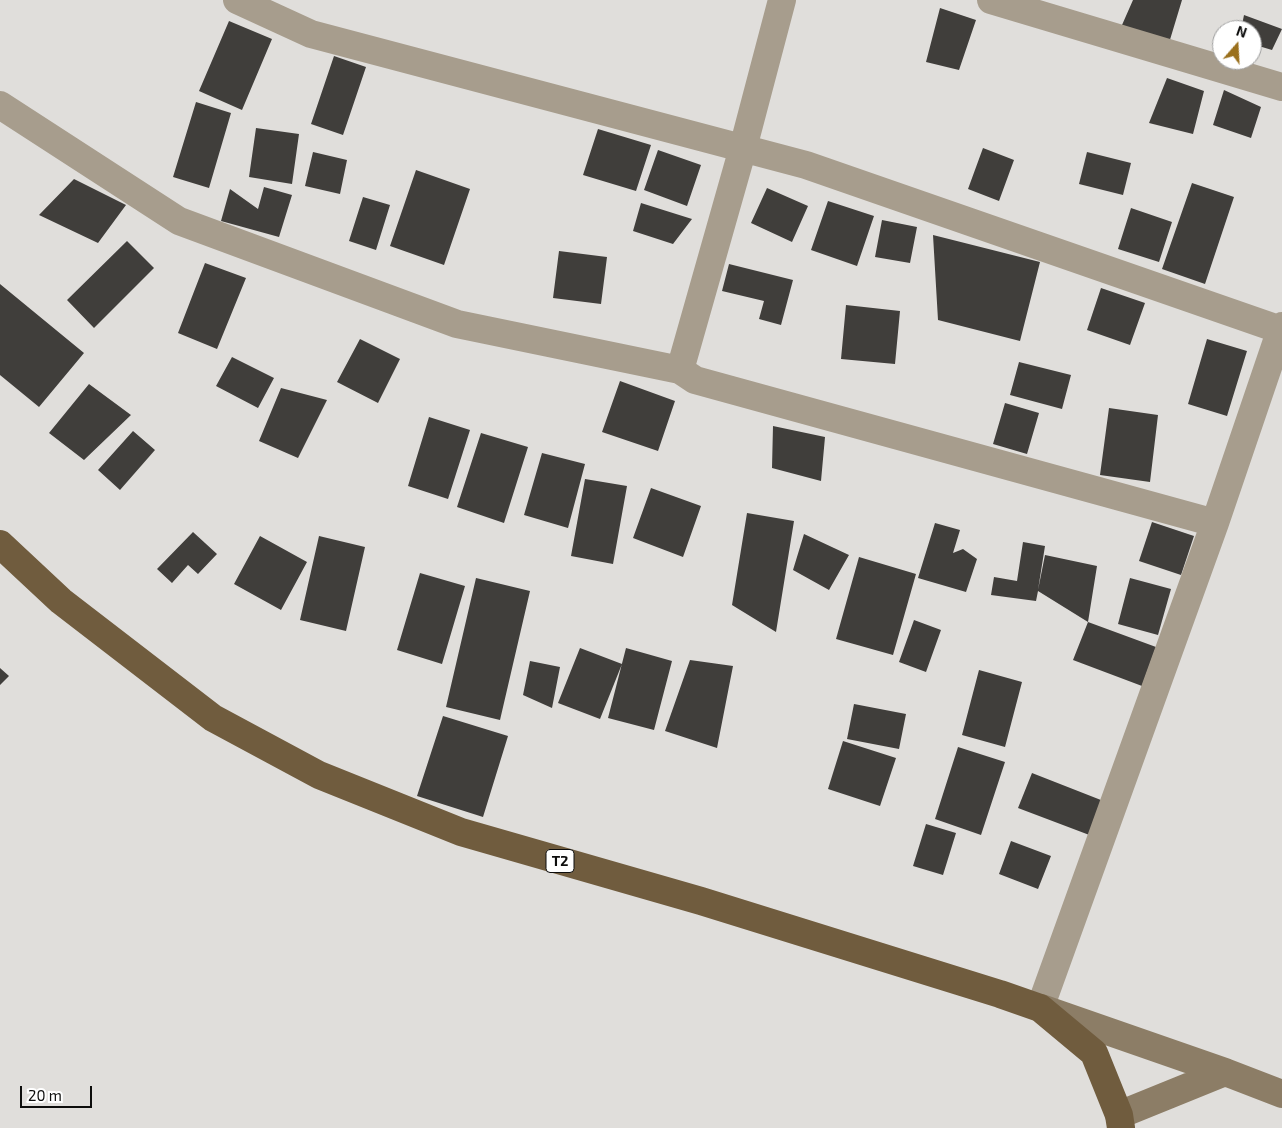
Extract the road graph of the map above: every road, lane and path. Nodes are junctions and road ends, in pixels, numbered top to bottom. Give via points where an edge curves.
1 (238, 0) edge
2 (782, 0) edge
3 (991, 0) edge
4 (1282, 87) edge
5 (0, 105) edge
6 (743, 148) junction
7 (1281, 328) edge
8 (680, 370) junction
9 (1215, 523) junction
10 (0, 544) edge
11 (1040, 1008) junction
12 (1225, 1072) junction
13 (1282, 1094) edge
14 (1120, 1121) edge

1 - 6 street via 311,34
2 - 6 street
3 - 4 street
5 - 8 street via 179,221 457,324
6 - 7 street via 806,165
6 - 8 street
7 - 9 street
8 - 9 street via 695,380
9 - 11 street
10 - 11 highway, T2 via 61,601 213,718 319,775 461,832 701,901
11 - 12 main road
11 - 14 highway, T2 via 1094,1052
12 - 13 main road
12 - 14 main road

